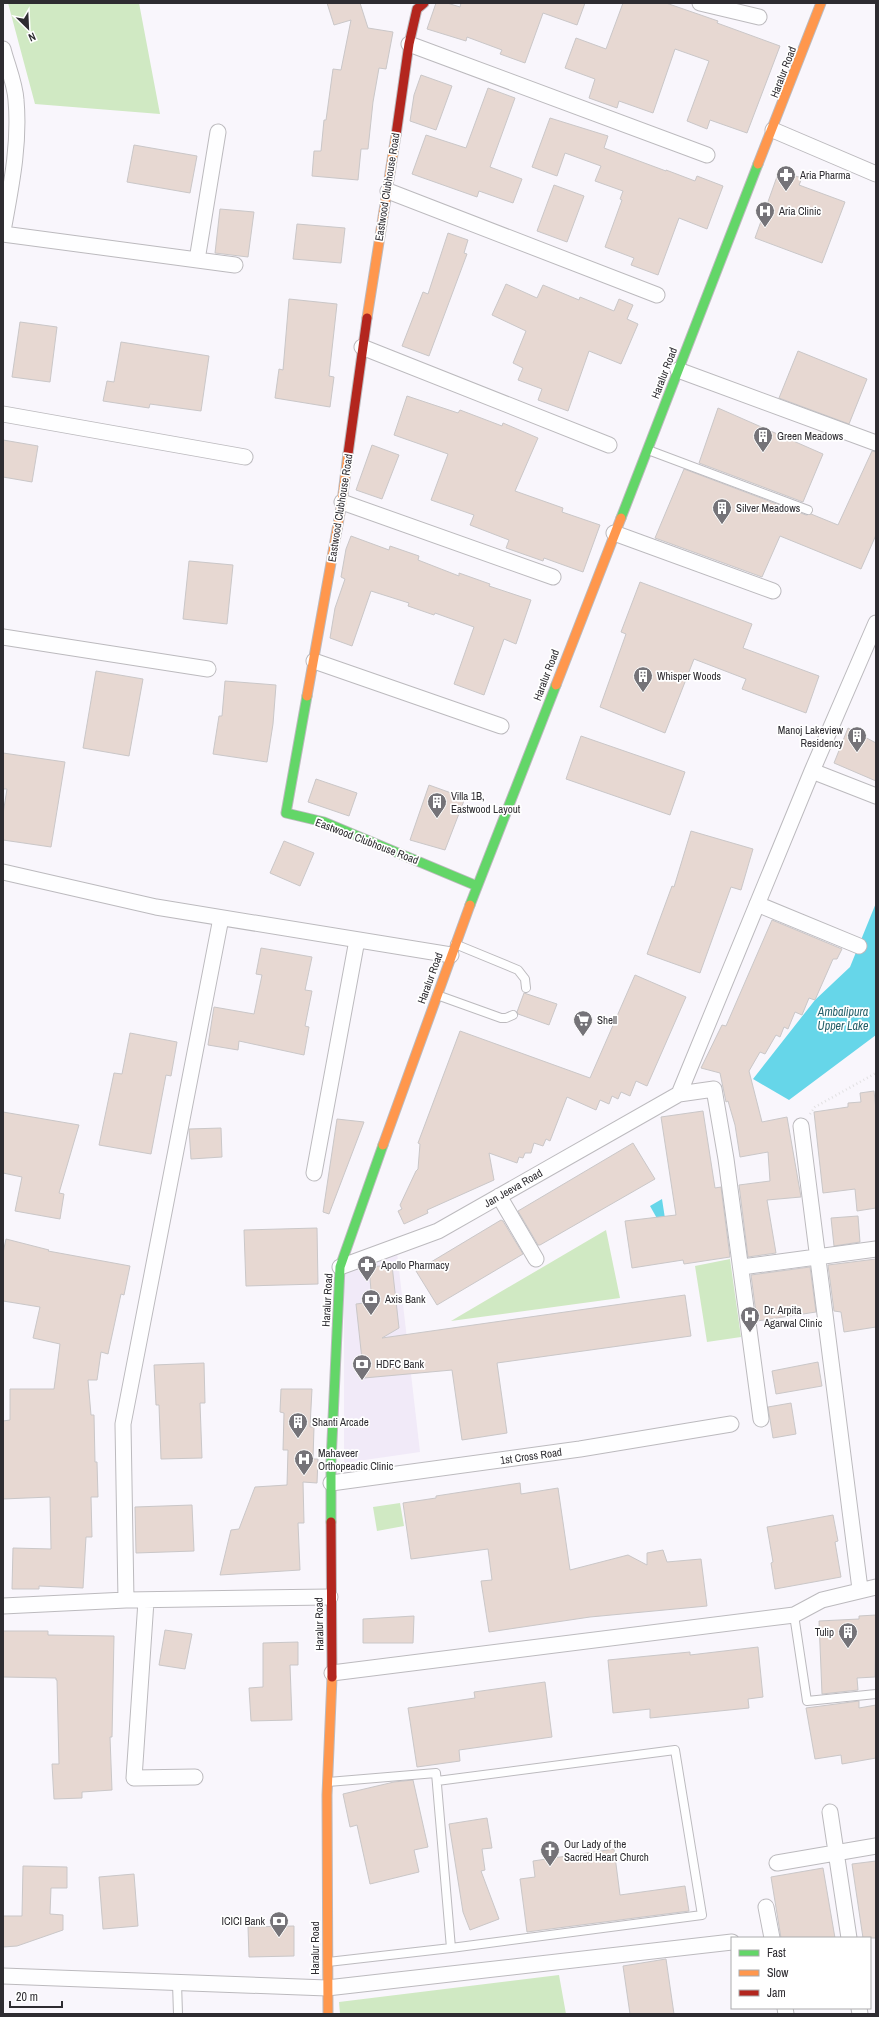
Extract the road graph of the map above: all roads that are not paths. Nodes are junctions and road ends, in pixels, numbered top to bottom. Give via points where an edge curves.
1 (424, 3) edge
2 (700, 3) edge
3 (821, 3) edge
4 (759, 17) dead end
5 (409, 44) junction
6 (4, 54) edge
7 (773, 130) junction
8 (218, 132) dead end
9 (707, 155) dead end
10 (876, 174) edge
11 (388, 191) junction
12 (3, 232) edge
13 (197, 260) junction
14 (235, 265) dead end
15 (657, 294) dead end
16 (362, 347) junction
17 (678, 370) junction
18 (3, 414) edge
19 (876, 443) edge
20 (610, 445) dead end
21 (647, 450) junction
22 (244, 457) dead end
23 (342, 502) junction
24 (808, 510) dead end
25 (614, 533) junction
26 (553, 578) dead end
27 (773, 591) dead end
28 (876, 622) edge
29 (3, 637) edge
30 (314, 661) junction
31 (208, 669) dead end
32 (501, 726) dead end
33 (812, 771) junction
34 (876, 796) edge
35 (3, 872) edge
36 (477, 886) junction
37 (757, 904) junction
38 (221, 918) junction
39 (357, 940) junction
40 (859, 946) dead end
41 (453, 949) junction
42 (526, 988) dead end
43 (436, 995) junction
44 (513, 1015) dead end
45 (679, 1094) junction
46 (801, 1126) road end
47 (314, 1173) dead end
48 (499, 1196) junction
49 (876, 1249) edge
50 (816, 1257) junction
51 (536, 1259) dead end
52 (340, 1267) junction
53 (742, 1267) junction
54 (761, 1419) dead end
55 (731, 1424) dead end
56 (331, 1483) junction
57 (876, 1587) edge
58 (860, 1589) junction
59 (330, 1597) junction
60 (126, 1600) junction
61 (146, 1601) junction
62 (3, 1606) edge
63 (794, 1615) junction
64 (332, 1673) junction
65 (876, 1694) edge
66 (195, 1777) dead end
67 (437, 1781) junction
68 (328, 1782) junction
69 (830, 1812) dead end
70 (876, 1846) edge
71 (837, 1853) junction
72 (777, 1863) dead end
73 (766, 1906) dead end
74 (772, 1937) edge
75 (849, 1937) edge
76 (731, 1942) edge
77 (451, 1948) junction
78 (327, 1962) junction
79 (3, 1976) edge
80 (177, 1983) junction
81 (328, 1988) junction
82 (178, 2014) edge
83 (328, 2014) edge

1 - 5 street, Eastwood Clubhouse Road via 417,9
2 - 4 street
3 - 7 street, Haralur Road
5 - 9 street
5 - 11 street, Eastwood Clubhouse Road
6 - 12 street via 16,98 17,133
7 - 10 street
7 - 17 street, Haralur Road
8 - 13 street
11 - 15 street
11 - 16 street, Eastwood Clubhouse Road
12 - 13 street
13 - 14 street
16 - 20 street
16 - 23 street, Eastwood Clubhouse Road
17 - 19 street
17 - 21 street, Haralur Road
18 - 22 street
21 - 24 lane
21 - 25 street, Haralur Road
23 - 26 street
23 - 30 street, Eastwood Clubhouse Road
25 - 27 street
25 - 36 street, Haralur Road
28 - 33 street
29 - 31 street
30 - 32 street
30 - 36 street, Eastwood Clubhouse Road via 286,813 324,822
33 - 34 street
33 - 37 street
35 - 38 street via 156,907
36 - 41 street, Haralur Road
37 - 40 street
37 - 45 street
38 - 39 street
38 - 60 street via 123,1424
39 - 41 street
39 - 47 street
41 - 42 lane via 518,970 525,979
41 - 43 street, Haralur Road
43 - 44 lane via 500,1018
43 - 52 street, Haralur Road
45 - 48 street, Jan Jeeva Road
45 - 53 street via 714,1089
46 - 50 street
48 - 51 street
48 - 52 street, Jan Jeeva Road via 438,1231
49 - 50 street
50 - 53 street
50 - 58 street
52 - 56 street, Haralur Road
53 - 54 street
55 - 56 street, 1st Cross Road via 580,1449
56 - 59 street, Haralur Road
57 - 58 street
58 - 63 street via 822,1600
59 - 61 street
59 - 64 street, Haralur Road
60 - 61 street
60 - 62 street
61 - 66 street via 134,1778
63 - 64 street
63 - 65 lane via 807,1701
64 - 68 street, Haralur Road
67 - 68 lane via 436,1772
67 - 77 lane
67 - 77 lane via 675,1750 702,1914
68 - 78 street, Haralur Road
69 - 71 street
70 - 71 street
71 - 72 street
71 - 75 street
73 - 74 street
76 - 81 street
77 - 78 lane
78 - 81 street, Haralur Road
79 - 80 street
80 - 81 street
80 - 82 lane
81 - 83 street, Haralur Road

